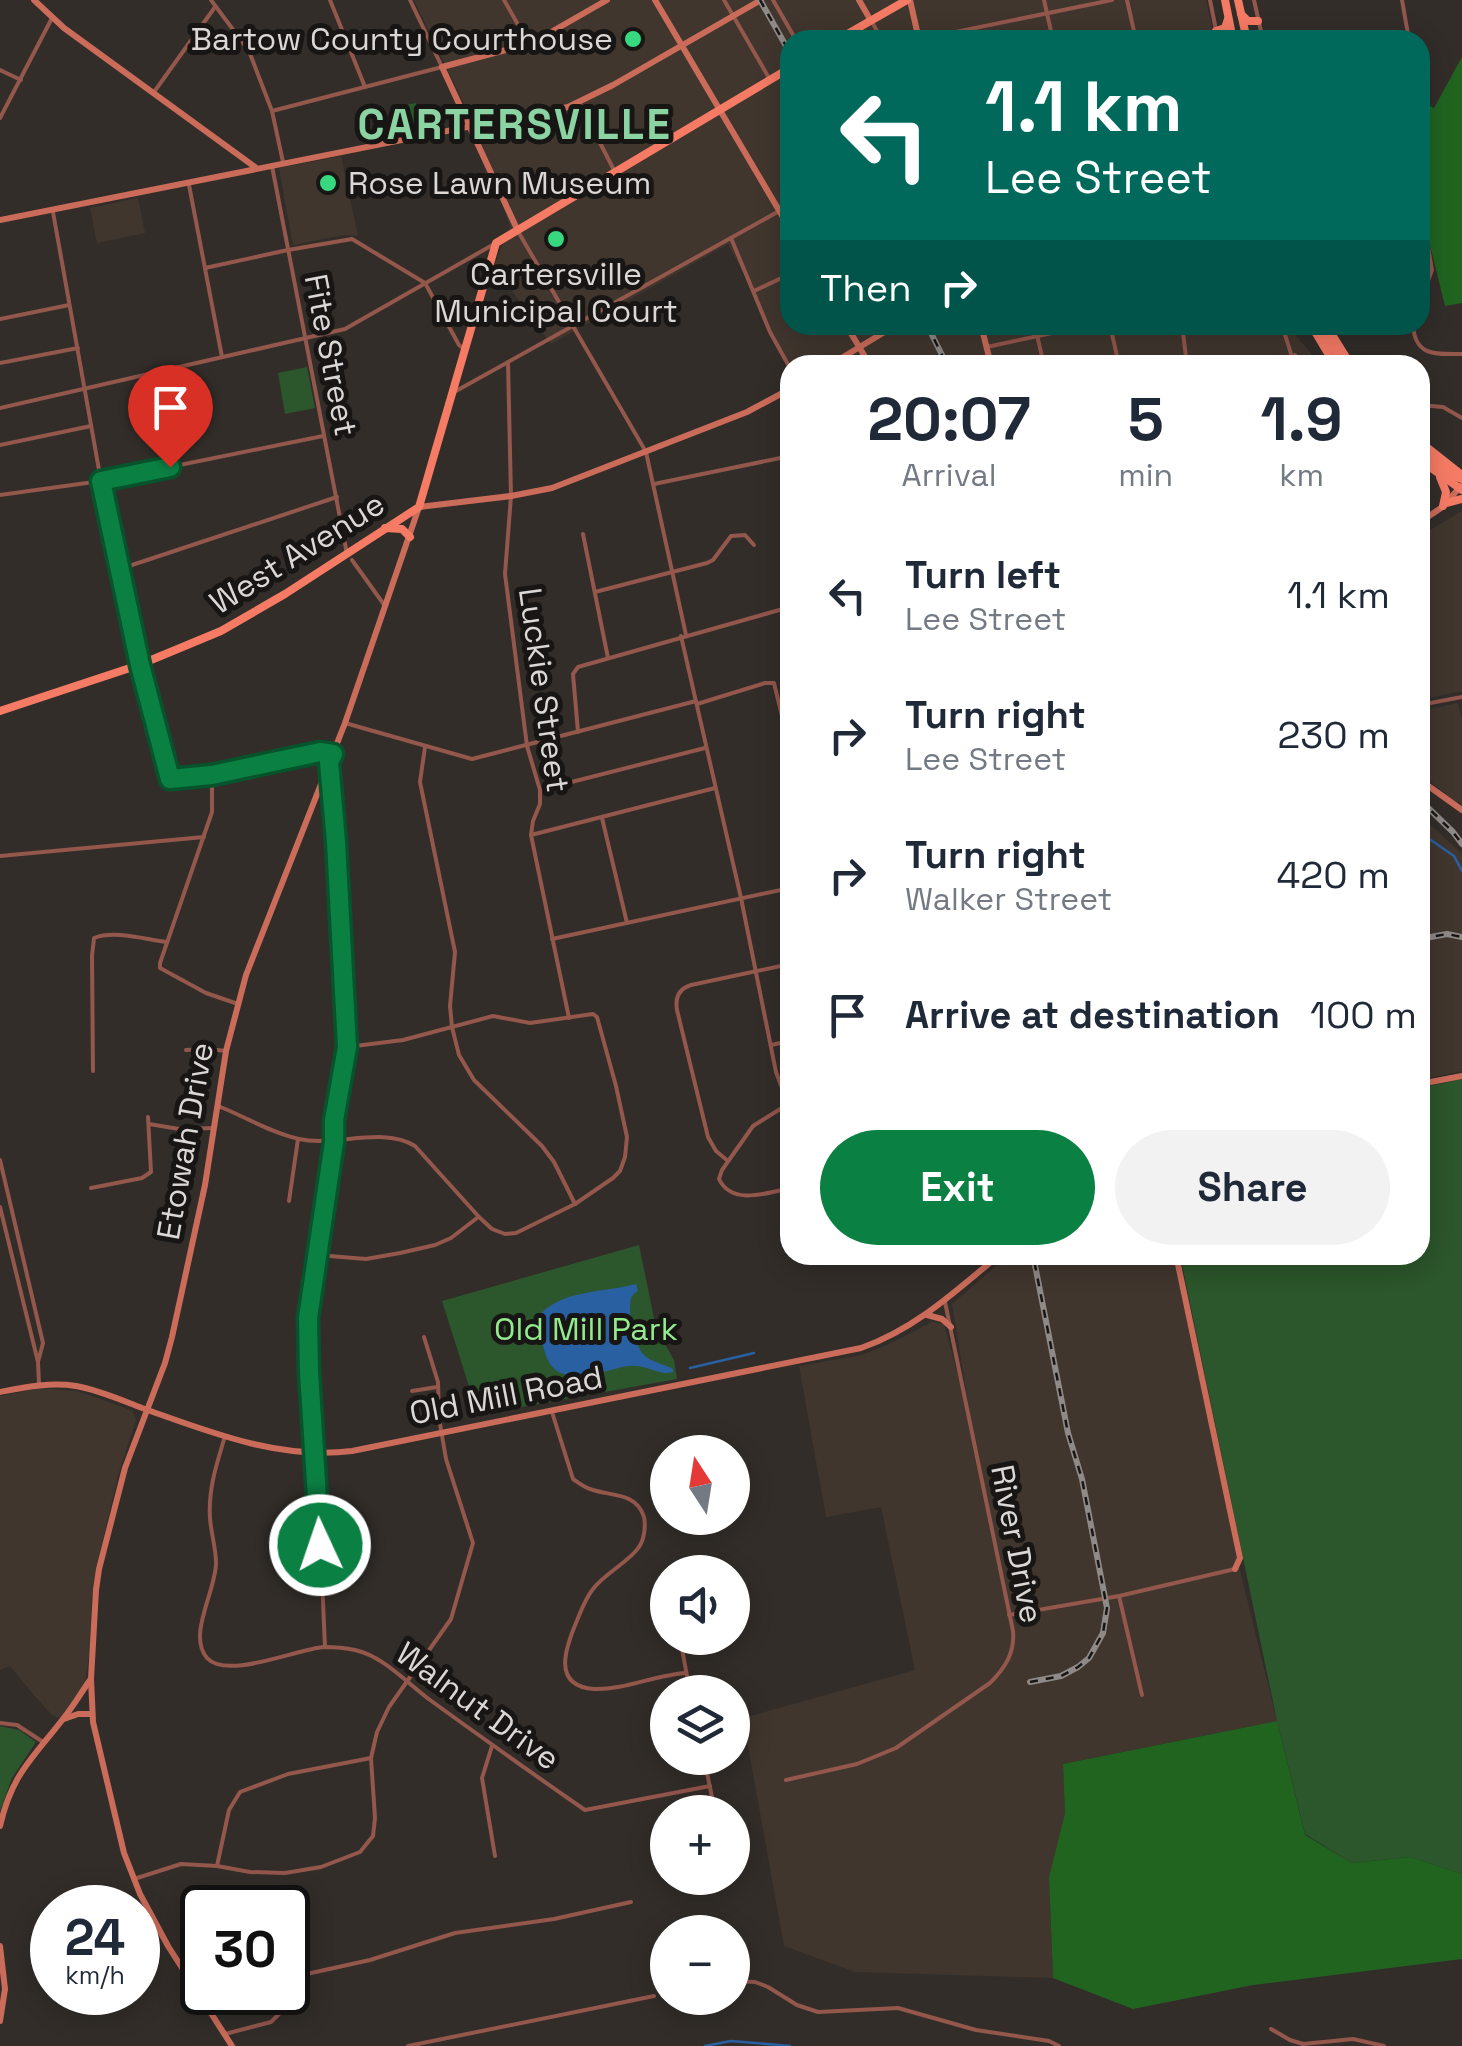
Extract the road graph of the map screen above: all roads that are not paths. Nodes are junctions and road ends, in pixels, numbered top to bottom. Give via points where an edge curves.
1 (34, 0) edge
2 (211, 0) edge
3 (330, 0) edge
4 (410, 0) edge
5 (504, 0) edge
6 (608, 0) edge
7 (655, 0) edge
8 (724, 0) edge
9 (761, 0) edge
10 (773, 0) edge
11 (858, 0) edge
12 (909, 0) edge
13 (1044, 0) edge
14 (1112, 0) edge
15 (1127, 0) edge
16 (1210, 0) edge
17 (1225, 0) edge
18 (1236, 0) edge
19 (1254, 0) edge
20 (1402, 0) edge
21 (216, 6) junction
22 (1047, 13) junction
23 (1241, 14) junction
24 (733, 16) junction
25 (52, 18) junction
26 (1228, 19) junction
27 (871, 21) junction
28 (1258, 21) junction
29 (1243, 24) junction
30 (790, 30) edge
31 (855, 30) edge
32 (876, 30) edge
33 (916, 30) edge
34 (966, 30) edge
35 (1051, 30) edge
36 (1134, 30) edge
37 (1216, 30) edge
38 (1223, 30) edge
39 (1231, 30) edge
40 (1244, 30) edge
41 (1260, 30) edge
42 (1406, 30) edge
43 (528, 44) junction
44 (682, 45) junction
45 (442, 67) junction
46 (0, 70) edge
47 (780, 74) edge
48 (22, 80) junction
49 (770, 80) junction
50 (365, 87) junction
51 (153, 93) junction
52 (579, 102) junction
53 (720, 110) junction
54 (272, 111) junction
55 (0, 118) edge
56 (470, 126) junction
57 (238, 154) junction
58 (284, 162) junction
59 (272, 165) junction
60 (256, 168) junction
61 (238, 171) junction
62 (615, 172) junction
63 (188, 181) junction
64 (52, 209) junction
65 (780, 211) joint
66 (0, 220) edge
67 (517, 229) junction
68 (732, 238) junction
69 (496, 242) junction
70 (288, 250) junction
71 (206, 268) junction
72 (780, 279) edge
73 (425, 283) junction
74 (753, 292) junction
75 (69, 304) junction
76 (0, 318) edge
77 (573, 326) junction
78 (852, 335) edge
79 (879, 335) edge
80 (984, 335) edge
81 (1037, 335) joint
82 (1415, 335) edge
83 (306, 338) junction
84 (859, 347) junction
85 (987, 347) junction
86 (78, 348) junction
87 (464, 349) junction
88 (1462, 354) edge
89 (783, 355) edge
90 (846, 355) edge
91 (864, 355) edge
92 (989, 355) edge
93 (1042, 355) edge
94 (222, 357) junction
95 (508, 362) junction
96 (0, 363) edge
97 (84, 388) junction
98 (451, 392) junction
99 (780, 394) edge
100 (1430, 406) edge
101 (0, 408) edge
102 (1462, 418) edge
103 (91, 426) junction
104 (324, 436) junction
105 (0, 444) edge
106 (646, 452) junction
107 (1430, 455) edge
108 (780, 458) edge
109 (1430, 468) edge
110 (1437, 473) junction
111 (101, 481) junction
112 (654, 484) junction
113 (1461, 484) edge
114 (0, 494) edge
115 (511, 496) junction
116 (336, 497) junction
117 (1462, 499) edge
118 (1444, 504) junction
119 (419, 507) junction
120 (1430, 514) edge
121 (385, 528) junction
122 (582, 534) dead end
123 (410, 536) junction
124 (754, 545) dead end
125 (350, 557) junction
126 (120, 569) junction
127 (672, 572) junction
128 (595, 592) junction
129 (385, 606) junction
130 (780, 609) edge
131 (683, 636) junction
132 (608, 658) junction
133 (140, 665) junction
134 (1462, 697) edge
135 (697, 702) junction
136 (1430, 703) edge
137 (780, 708) edge
138 (0, 711) edge
139 (345, 723) junction
140 (578, 732) junction
141 (527, 746) junction
142 (425, 747) junction
143 (707, 747) junction
144 (333, 754) junction
145 (329, 762) junction
146 (212, 775) junction
147 (1430, 787) edge
148 (716, 788) junction
149 (540, 790) junction
150 (1462, 810) edge
151 (602, 818) junction
152 (531, 834) junction
153 (204, 838) junction
154 (0, 856) edge
155 (780, 890) edge
156 (741, 898) junction
157 (628, 923) junction
158 (552, 939) junction
159 (168, 942) junction
160 (780, 966) edge
161 (755, 972) junction
162 (238, 1004) junction
163 (569, 1018) junction
164 (452, 1027) junction
165 (780, 1043) edge
166 (770, 1045) junction
167 (347, 1047) junction
168 (186, 1050) dead end
169 (226, 1052) junction
170 (93, 1071) dead end
171 (1462, 1076) edge
172 (1430, 1082) edge
173 (780, 1086) edge
174 (217, 1106) junction
175 (780, 1110) edge
176 (148, 1116) dead end
177 (149, 1124) junction
178 (214, 1128) junction
179 (298, 1139) junction
180 (334, 1142) junction
181 (0, 1160) edge
182 (728, 1161) junction
183 (91, 1188) dead end
184 (780, 1190) edge
185 (289, 1201) dead end
186 (574, 1204) junction
187 (0, 1207) edge
188 (479, 1217) junction
189 (317, 1255) junction
190 (987, 1265) edge
191 (1178, 1265) edge
192 (944, 1301) junction
193 (926, 1315) junction
194 (951, 1326) junction
195 (424, 1337) dead end
196 (38, 1362) junction
197 (39, 1384) junction
198 (438, 1387) junction
199 (412, 1390) dead end
200 (0, 1392) edge
201 (146, 1409) junction
202 (552, 1412) junction
203 (441, 1432) junction
204 (225, 1436) junction
205 (314, 1453) junction
206 (1234, 1569) joint
207 (1119, 1596) junction
208 (1009, 1614) junction
209 (325, 1647) junction
210 (683, 1655) edge
211 (686, 1672) junction
212 (687, 1675) edge
213 (91, 1679) junction
214 (406, 1683) junction
215 (1142, 1695) dead end
216 (74, 1705) junction
217 (92, 1714) junction
218 (63, 1719) junction
219 (0, 1723) edge
220 (43, 1742) junction
221 (492, 1746) junction
222 (371, 1758) junction
223 (708, 1775) edge
224 (786, 1780) dead end
225 (710, 1786) junction
226 (712, 1795) edge
227 (0, 1826) edge
228 (495, 1856) dead end
229 (217, 1866) junction
230 (134, 1879) junction
231 (630, 1902) dead end
232 (0, 1946) edge
233 (310, 1972) edge
234 (750, 1982) edge
235 (650, 1997) edge
236 (278, 2015) edge
237 (0, 2021) edge
238 (1272, 2029) dead end
239 (224, 2034) junction
240 (232, 2046) edge
241 (408, 2046) edge
242 (1059, 2046) edge
243 (1384, 2046) edge

1 - 25 street
2 - 21 street
3 - 50 street
4 - 45 street
5 - 43 street
6 - 43 street
7 - 44 street
8 - 24 street
9 - 24 street
10 - 30 street
11 - 27 street
12 - 27 main road
12 - 33 street
13 - 22 street
14 - 22 street
15 - 36 street
16 - 37 street
17 - 26 main road
18 - 23 main road
18 - 29 main road
19 - 28 street
20 - 42 street
21 - 51 street
21 - 54 street via 249,50
22 - 34 street
22 - 35 street
23 - 28 main road
23 - 29 main road
24 - 44 street
24 - 49 street
25 - 48 street
25 - 51 street
26 - 38 main road
26 - 39 main road
27 - 31 main road
27 - 32 street
28 - 41 street
29 - 40 main road
43 - 45 street
44 - 52 street
44 - 53 street
45 - 50 street
45 - 56 street
46 - 48 street
47 - 49 main road
48 - 55 street
49 - 53 main road
50 - 54 street
51 - 57 street
52 - 56 street
52 - 62 street
53 - 62 main road
53 - 65 street
54 - 58 street
56 - 58 street
56 - 67 street
57 - 60 street
57 - 61 street
58 - 59 street
59 - 60 street
59 - 70 street, Fite Street
60 - 61 street
61 - 63 street
62 - 67 main road
63 - 64 street
63 - 71 street
64 - 66 street
64 - 75 street
65 - 68 street
67 - 69 main road
67 - 77 street
68 - 74 street
68 - 77 street
69 - 73 street
69 - 87 main road, Etowah Drive
70 - 71 street
70 - 73 street via 352,239
70 - 83 street, Fite Street
71 - 94 street
72 - 74 street
73 - 83 street via 351,326
73 - 87 street
74 - 89 street
75 - 76 street
75 - 86 street
77 - 95 street
77 - 106 street
78 - 84 street
79 - 84 street
80 - 85 street
81 - 85 street
81 - 93 street
82 - 88 street via 1426,351
83 - 94 street
83 - 104 street, Fite Street
84 - 90 street
84 - 91 street
85 - 92 street
86 - 96 street
86 - 97 street
87 - 98 main road, Etowah Drive
94 - 97 street
95 - 98 street
95 - 115 street, Luckie Street
97 - 101 street
97 - 103 street
98 - 119 main road, Etowah Drive
99 - 106 street, West Avenue
100 - 102 street
103 - 105 street
103 - 111 street
104 - 111 street
104 - 116 street, Fite Street
106 - 112 street
106 - 115 street, West Avenue via 552,488
107 - 113 main road
108 - 112 street
109 - 110 main road
110 - 113 main road
110 - 118 main road
111 - 114 street
111 - 126 street
112 - 127 street
113 - 118 street
115 - 119 street, West Avenue
115 - 141 street, Luckie Street via 506,574
116 - 125 street, Fite Street
116 - 126 street
117 - 118 main road
118 - 120 street
119 - 121 main road, West Avenue
119 - 123 street, Etowah Drive
121 - 123 main road
121 - 125 main road, West Avenue
122 - 128 street
123 - 129 street, Etowah Drive
124 - 127 street via 744,535 731,536 713,560
125 - 129 street, Fite Street
125 - 133 main road, West Avenue via 238,622
126 - 133 street
127 - 128 street
127 - 131 street
128 - 132 street
129 - 139 street, Etowah Drive
130 - 131 street
131 - 132 street
131 - 135 street
132 - 140 street via 574,670
133 - 138 main road, West Avenue
133 - 146 street via 170,779
134 - 136 street
135 - 137 street via 774,683
135 - 140 street
135 - 143 street
139 - 142 street
139 - 144 street, Etowah Drive
140 - 141 street
141 - 142 street via 472,759
141 - 149 street, Luckie Street
142 - 164 street via 420,782 455,952
143 - 148 street
143 - 149 street
144 - 145 street, Etowah Drive
144 - 146 street
145 - 162 street, Etowah Drive
145 - 167 street
146 - 153 street
147 - 150 street
148 - 151 street
148 - 156 street
149 - 152 street, Luckie Street
151 - 152 street
151 - 157 street
152 - 158 street, Luckie Street
153 - 154 street
153 - 159 street
155 - 156 street
156 - 157 street
156 - 161 street
157 - 158 street
158 - 163 street, Luckie Street
159 - 162 street via 163,972
159 - 170 street via 94,938
160 - 161 street
161 - 166 street
161 - 182 street via 688,986 676,999 708,1137
162 - 169 street, Etowah Drive
163 - 164 street via 530,1023 492,1016
163 - 186 street via 597,1017 626,1137 620,1171
164 - 167 street
164 - 186 street via 474,1080 542,1146
165 - 166 street
166 - 173 street
167 - 180 street
168 - 169 street
169 - 174 street, Etowah Drive
171 - 172 street
174 - 178 street, Etowah Drive
174 - 179 street
175 - 182 street via 753,1126
176 - 177 street
177 - 178 street
177 - 183 street via 150,1172
178 - 201 street, Etowah Drive via 172,1337
179 - 180 street
179 - 185 street
180 - 188 street via 390,1136 407,1141
180 - 189 street
181 - 196 street via 43,1343
182 - 184 street via 719,1179 730,1192
186 - 188 street via 516,1233 492,1229
187 - 196 street
188 - 189 street via 451,1238 400,1253 360,1259
189 - 205 street via 308,1318
190 - 192 street, Old Mill Road
191 - 206 street via 1240,1558
192 - 193 street, Old Mill Road
192 - 194 street, River Drive
193 - 194 street
193 - 202 street, Old Mill Road via 850,1351
194 - 208 street, River Drive
195 - 198 street
196 - 197 street
197 - 200 street, Old Mill Road
197 - 201 street, Old Mill Road via 79,1386
198 - 199 street
198 - 203 street
201 - 204 street, Old Mill Road
201 - 213 street, Etowah Drive via 99,1569
202 - 203 street, Old Mill Road
202 - 211 street via 572,1478 590,1490 630,1499 645,1520 639,1548 586,1599 567,1642 566,1670 582,1686 600,1689
203 - 205 street, Old Mill Road
203 - 214 street via 473,1543 451,1619
204 - 205 street, Old Mill Road
204 - 209 street, Walnut Drive via 210,1497 216,1562 200,1645 206,1657 231,1667
205 - 209 street
206 - 207 street
207 - 208 street
207 - 215 street
208 - 224 street, River Drive via 1012,1652 977,1693 879,1756
209 - 214 street, Walnut Drive via 357,1650
210 - 211 street
211 - 212 street
213 - 216 street
213 - 217 street, Etowah Drive
214 - 221 street, Walnut Drive
214 - 222 street via 383,1720
216 - 217 street
216 - 218 street
217 - 218 street
217 - 230 street, Etowah Drive
218 - 220 street
219 - 220 street via 17,1725
220 - 227 street via 11,1789
221 - 225 street, Walnut Drive via 585,1810
221 - 228 street via 482,1778
222 - 229 street via 288,1774 240,1792 229,1810
222 - 229 street via 374,1836 360,1852 285,1873
223 - 225 street
225 - 226 street
229 - 230 street via 176,1864
230 - 239 street, Etowah Drive
231 - 233 street via 456,1933
232 - 237 street
234 - 242 street via 818,2012 898,2008
235 - 241 street
236 - 239 street
238 - 243 street via 1303,2044 1354,2039
239 - 240 street, Etowah Drive

